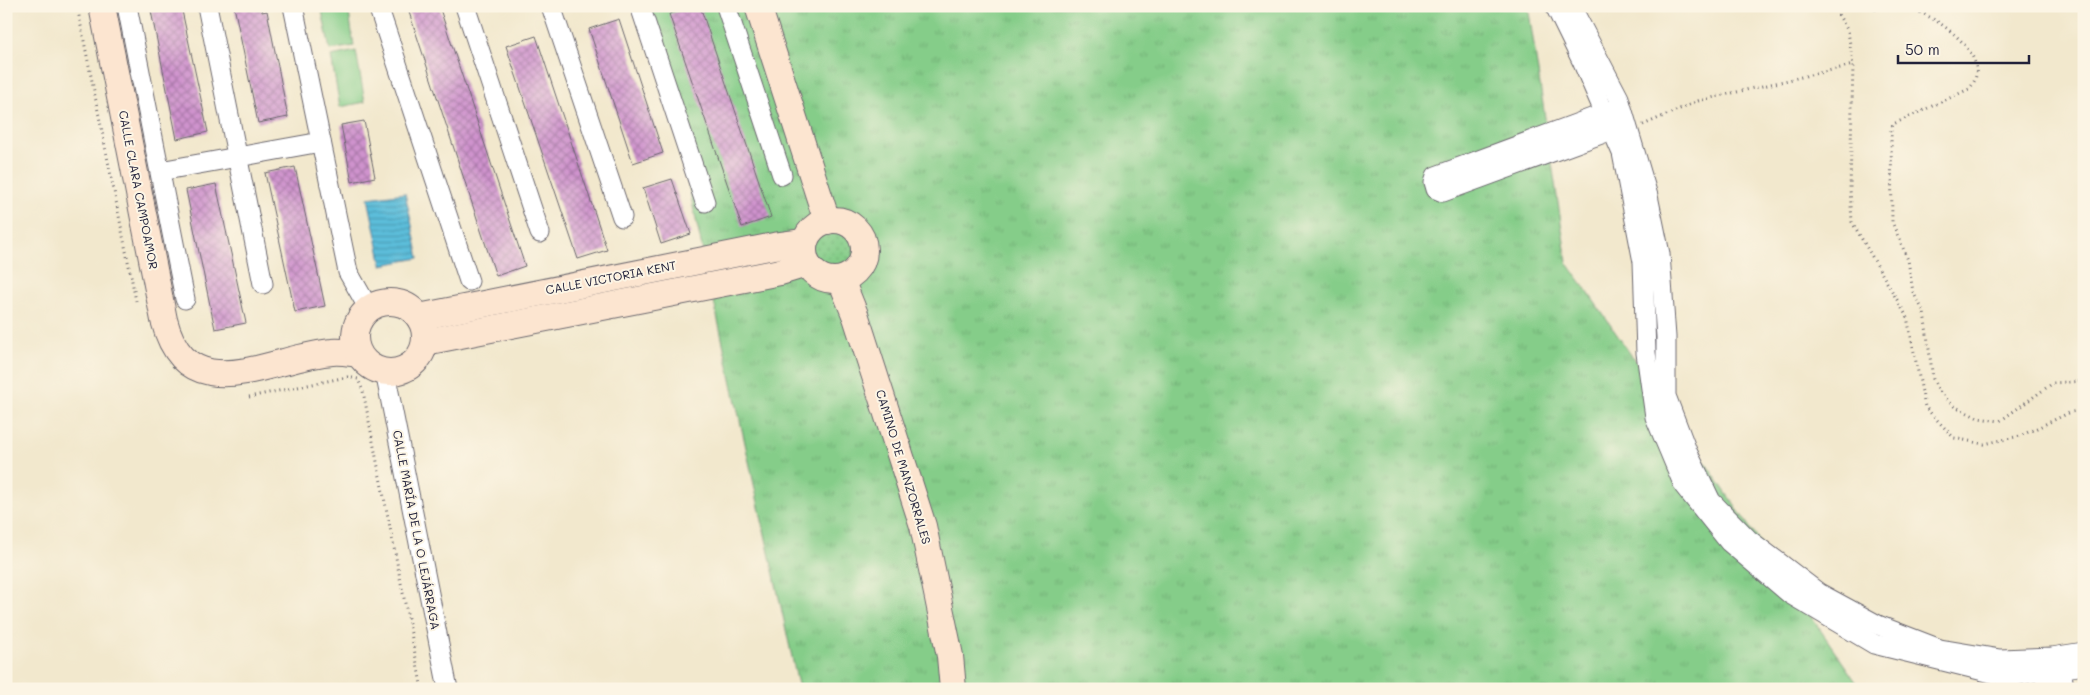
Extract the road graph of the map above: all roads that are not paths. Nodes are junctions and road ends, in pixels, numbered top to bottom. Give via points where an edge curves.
1 (102, 6) edge
2 (127, 6) edge
3 (207, 6) edge
4 (293, 6) edge
5 (378, 6) edge
6 (464, 6) edge
7 (551, 6) edge
8 (640, 6) edge
9 (726, 6) edge
10 (758, 6) edge
11 (1554, 6) edge
12 (1571, 6) edge
13 (1619, 121) junction
14 (321, 142) junction
15 (237, 157) junction
16 (160, 171) junction
17 (782, 176) dead end
18 (705, 202) dead end
19 (622, 217) dead end
20 (827, 221) junction
21 (540, 233) dead end
22 (805, 253) junction
23 (841, 280) junction
24 (469, 281) dead end
25 (263, 284) dead end
26 (186, 299) dead end
27 (369, 309) junction
28 (418, 316) junction
29 (425, 342) junction
30 (357, 343) junction
31 (384, 372) junction
32 (2084, 652) edge
33 (2084, 666) edge
34 (2052, 668) edge
35 (448, 689) edge
36 (954, 689) edge
37 (2064, 689) edge

1 - 30 street, CALLE CLARA CAMPOAMOR via 164,320 168,337 177,352 192,366 215,374 246,372
2 - 16 street
3 - 15 street
4 - 14 street
5 - 24 street
6 - 21 street
7 - 19 street
8 - 18 street
9 - 17 street
10 - 20 street
11 - 13 street via 1582,61
12 - 13 street via 1619,98
13 - 13 street via 1436,176 1436,189 1443,192
13 - 34 street via 1648,196 1660,254 1666,396 1687,451 1711,500 1748,539 1819,593 1878,625 1940,649
14 - 15 street
14 - 27 street via 348,272
15 - 16 street
15 - 25 street
16 - 26 street
20 - 22 street via 813,228
20 - 23 street via 842,222 856,229 864,248 858,268
22 - 23 street via 812,272 831,281
22 - 28 street, CALLE VICTORIA KENT via 774,246
22 - 29 street via 780,272
23 - 36 street, CAMINO DE MANZORRALES via 923,526
27 - 28 street via 390,302 406,306
27 - 30 street via 362,316
28 - 29 street via 423,324
29 - 31 street via 419,357 406,368
30 - 31 street via 374,369
31 - 35 street, CALLE MARÍA DE LA O LEJÁRRAGA
32 - 34 street
33 - 34 street
34 - 37 street

